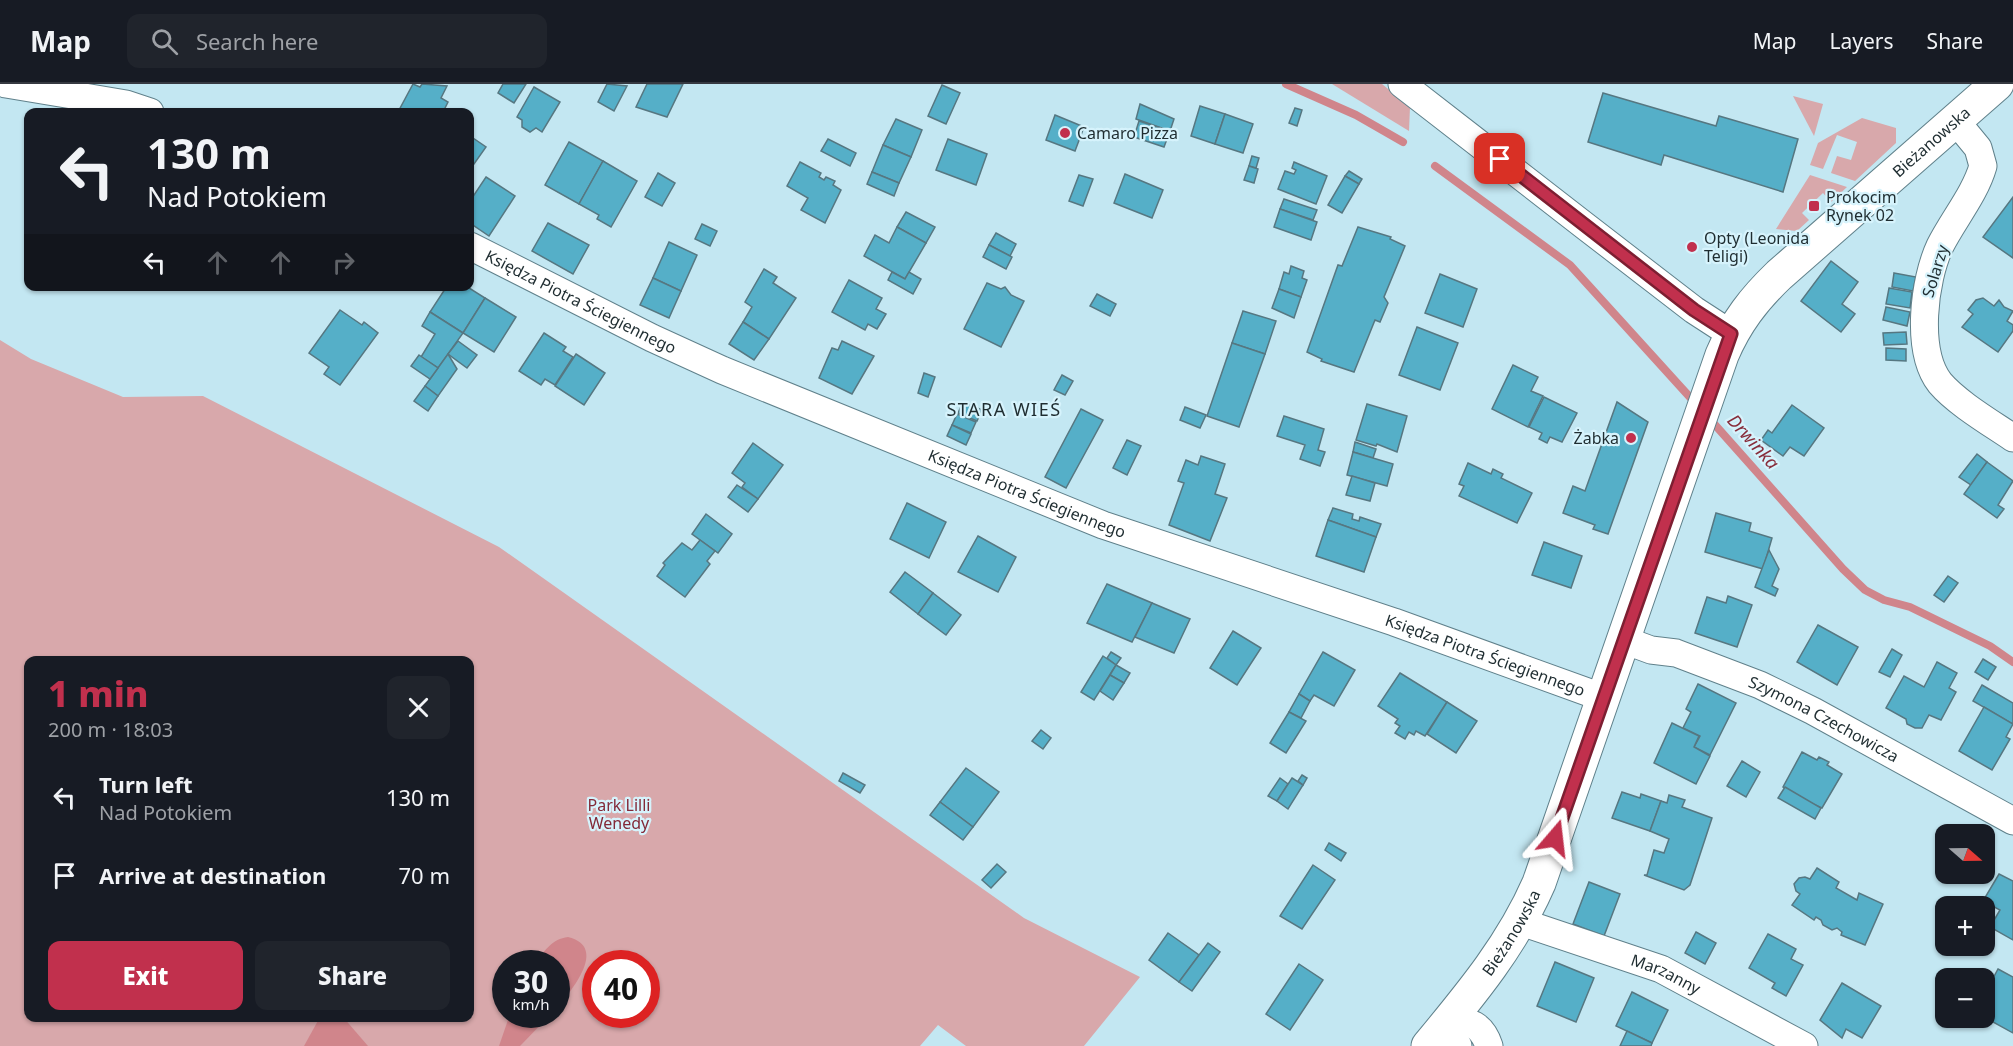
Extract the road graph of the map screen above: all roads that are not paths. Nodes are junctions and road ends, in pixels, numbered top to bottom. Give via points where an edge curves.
1 (6, 84) edge
2 (1402, 84) edge
3 (1997, 84) edge
4 (138, 108) edge
5 (1955, 120) junction
6 (474, 248) edge
7 (1731, 334) junction
8 (2013, 438) edge
9 (1624, 640) junction
10 (1604, 698) junction
11 (2013, 821) edge
12 (1521, 922) junction
13 (1454, 1033) edge
14 (1428, 1046) edge
15 (1489, 1046) edge
16 (1804, 1046) edge

1 - 4 street
2 - 7 street via 1694,310
3 - 5 street, Bieżanowska
5 - 7 street, Bieżanowska via 1763,291
5 - 8 street, Solarzy via 1978,147 1983,166 1929,277 1925,304 1928,353 1945,388
6 - 10 street, Księdza Piotra Ściegiennego via 722,370 1103,525 1394,622
7 - 9 street, Bieżanowska
9 - 10 street, Bieżanowska
9 - 11 street, Szymona Czechowicza via 1651,650 1676,653 1760,684
10 - 12 street, Bieżanowska via 1539,883
12 - 13 street, Bieżanowska
12 - 16 street, Marzanny via 1661,969
13 - 14 street, Bieżanowska
13 - 15 street via 1469,1020 1482,1031

